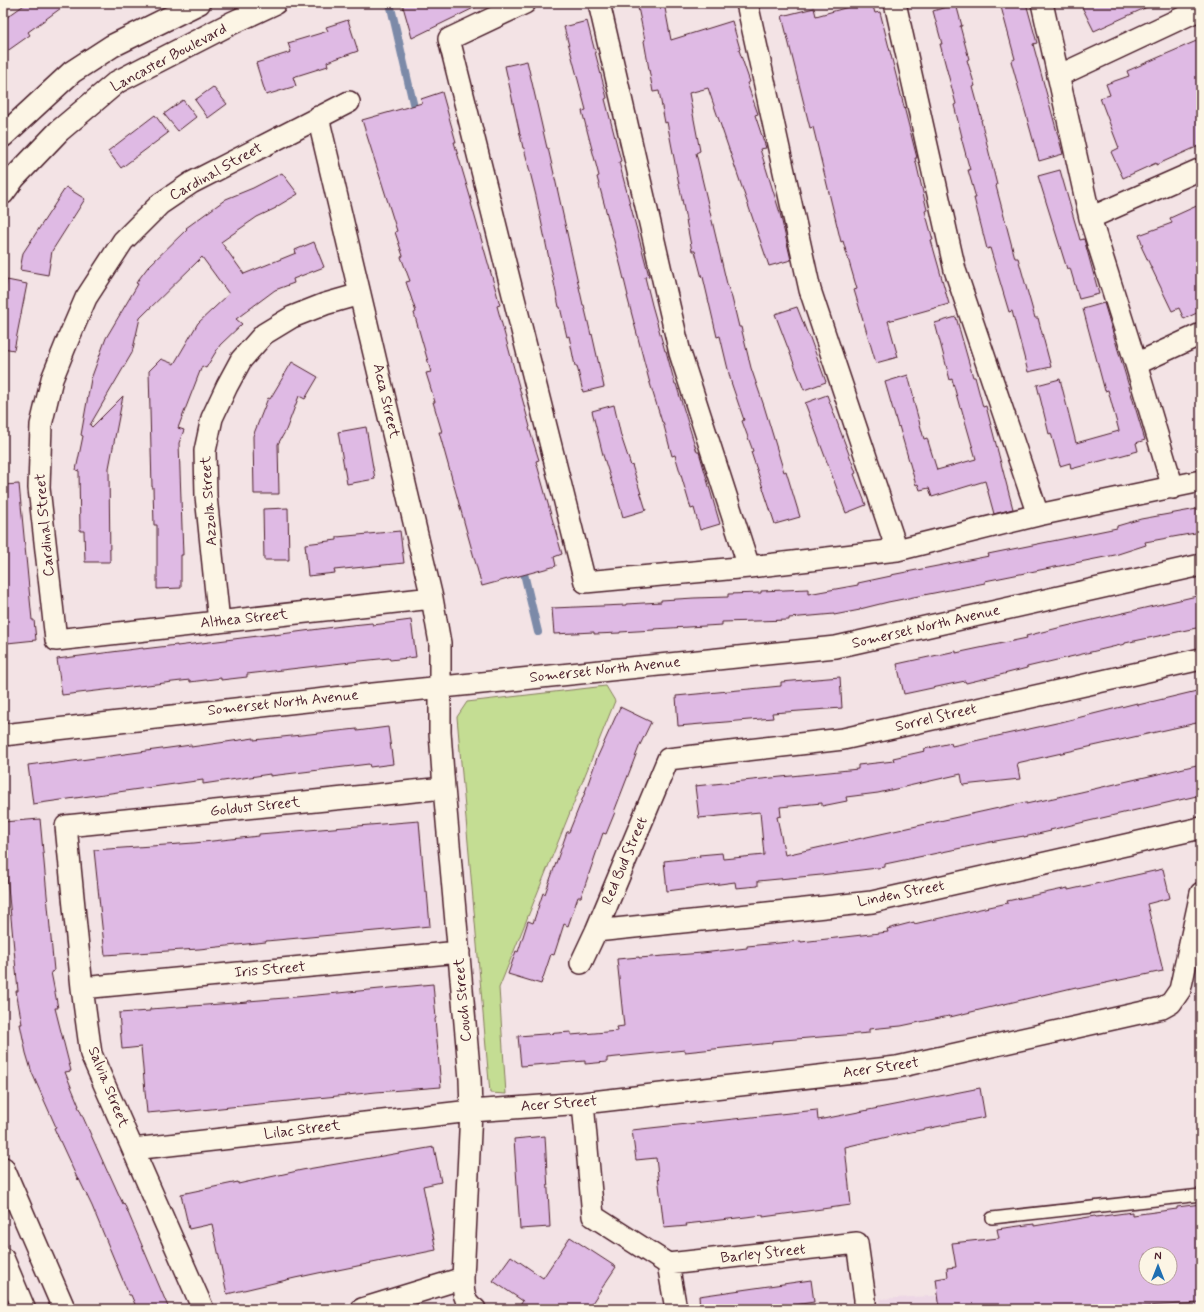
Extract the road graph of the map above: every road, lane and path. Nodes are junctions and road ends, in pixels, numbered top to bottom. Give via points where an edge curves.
1 (199, 3) edge
2 (275, 3) edge
3 (525, 3) edge
4 (598, 3) edge
5 (747, 3) edge
6 (895, 3) edge
7 (1042, 3) edge
8 (1201, 9) edge
9 (1058, 76) junction
10 (349, 102) dead end
11 (318, 117) junction
12 (3, 136) edge
13 (1201, 170) edge
14 (3, 193) edge
15 (1090, 218) junction
16 (360, 294) junction
17 (1201, 334) edge
18 (1136, 364) junction
19 (1201, 481) edge
20 (1173, 488) junction
21 (1038, 515) junction
22 (896, 550) junction
23 (1201, 565) edge
24 (749, 567) junction
25 (432, 598) junction
26 (219, 622) junction
27 (56, 640) joint
28 (1201, 659) edge
29 (440, 687) junction
30 (3, 735) edge
31 (668, 759) joint
32 (444, 788) junction
33 (66, 826) joint
34 (1201, 828) edge
35 (1201, 893) edge
36 (596, 930) junction
37 (459, 952) junction
38 (580, 963) dead end
39 (82, 988) junction
40 (583, 1103) junction
41 (471, 1110) junction
42 (133, 1149) junction
43 (3, 1168) edge
44 (1201, 1194) edge
45 (992, 1218) dead end
46 (3, 1259) edge
47 (668, 1264) junction
48 (463, 1278) junction
49 (24, 1309) edge
50 (64, 1309) edge
51 (204, 1309) edge
52 (362, 1309) edge
53 (475, 1309) edge
54 (676, 1309) edge
55 (865, 1309) edge

1 - 12 main road via 112,46 72,72
2 - 14 main road, Lancaster Boulevard via 117,82 53,136
3 - 24 street via 449,39 585,582
4 - 24 street via 680,353
5 - 22 street via 810,290
6 - 21 street via 955,270
7 - 9 street
8 - 9 street
9 - 15 street
10 - 11 street, Cardinal Street
11 - 16 street, Acca Street
11 - 27 street, Cardinal Street via 191,183 160,204 123,240 86,298 52,379 41,426 39,488
13 - 15 street
15 - 18 street
16 - 25 street, Acca Street
16 - 26 street, Azzola Street via 292,317 264,334 241,360 212,418 205,451 206,496
17 - 18 street
18 - 20 street
19 - 20 street
20 - 21 street
21 - 22 street
22 - 24 street
23 - 29 street, Somerset North Avenue via 836,647
25 - 26 street, Althea Street
25 - 29 street, Acca Street via 440,643
26 - 27 street, Althea Street
28 - 31 street, Sorrel Street via 843,739
29 - 30 street, Somerset North Avenue
29 - 32 street, Couch Street
31 - 36 street, Red Bud Street
32 - 33 street, Goldust Street
32 - 37 street, Couch Street
33 - 39 street, Salvia Street
34 - 36 street, Linden Street via 872,902
35 - 40 street, Acer Street via 1180,990 1171,1003 1162,1008 897,1067
36 - 38 street, Red Bud Street
37 - 39 street, Iris Street
37 - 41 street, Couch Street
39 - 42 street, Salvia Street via 91,1054
40 - 41 street, Acer Street
40 - 47 street via 593,1216
41 - 42 street, Lilac Street
41 - 48 street, Couch Street
42 - 51 street, Salvia Street
43 - 50 main road
44 - 45 lane
46 - 49 main road
47 - 54 street
47 - 55 street, Barley Street via 857,1243
48 - 52 street
48 - 53 street, Couch Street via 463,1296

